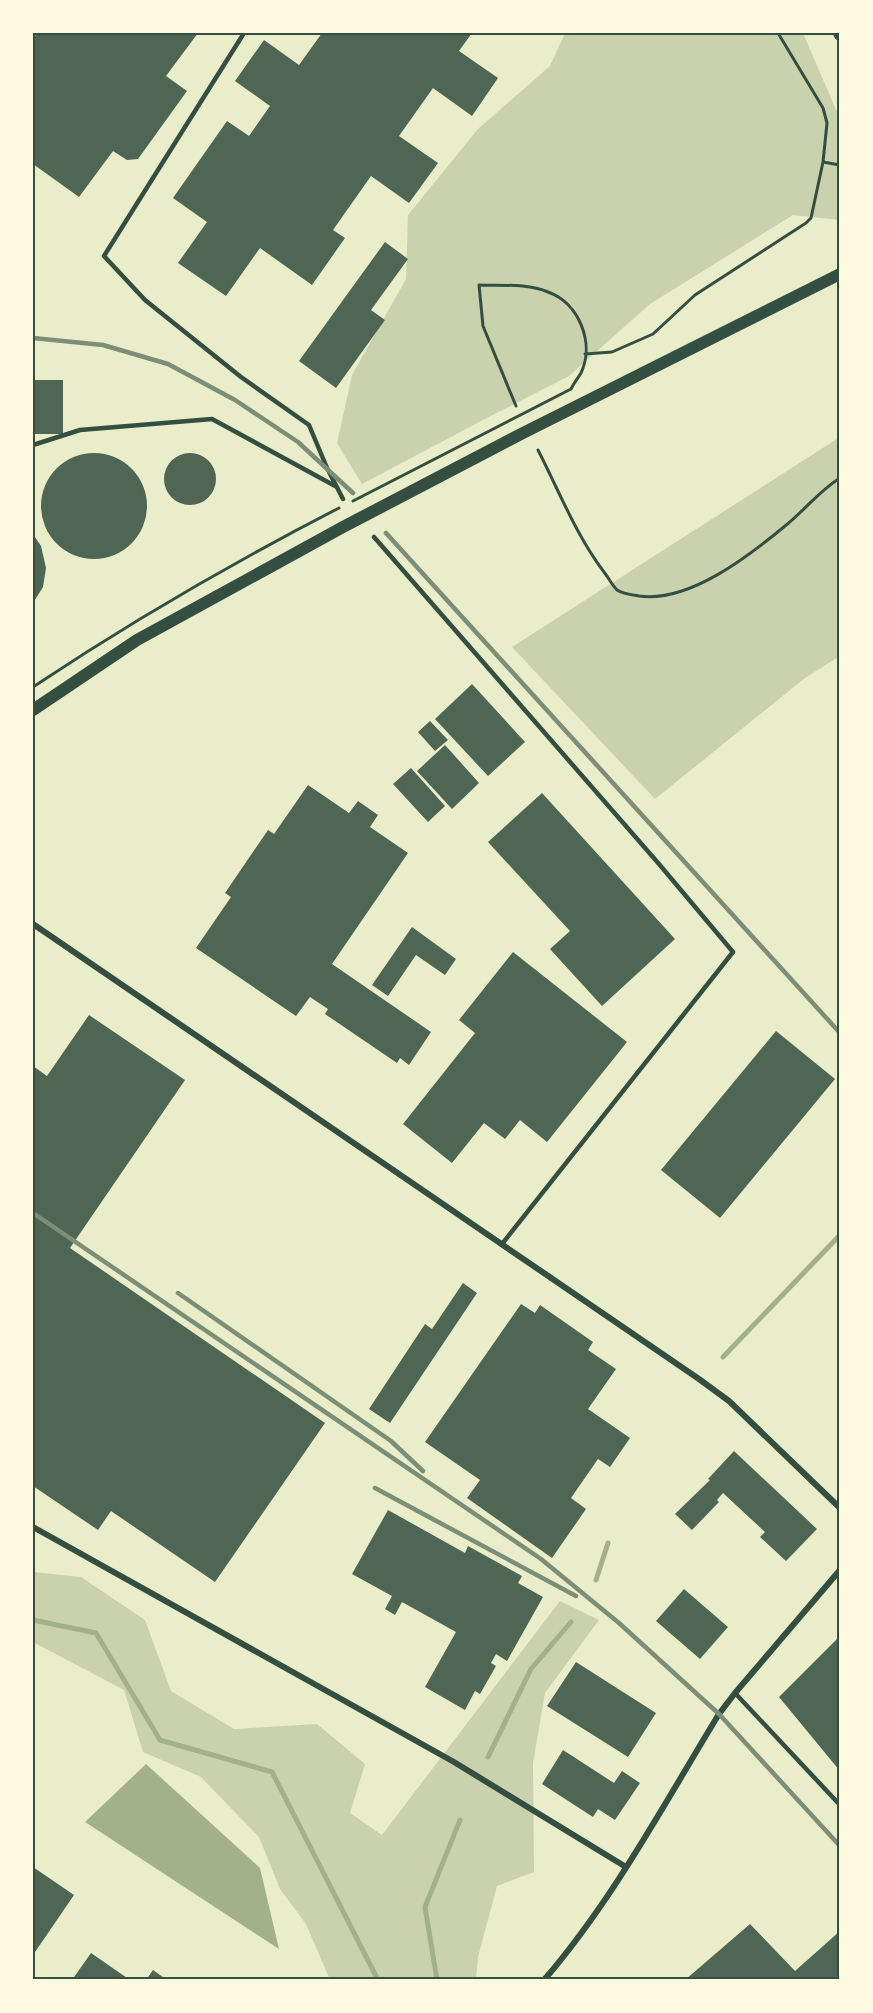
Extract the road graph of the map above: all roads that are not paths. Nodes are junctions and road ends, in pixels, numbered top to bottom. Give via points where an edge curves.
1 (244, 33) edge
2 (840, 268) edge
3 (840, 274) edge
4 (825, 279) junction
5 (33, 445) edge
6 (337, 487) junction
7 (343, 499) dead end
8 (374, 537) dead end
9 (33, 710) edge
10 (33, 924) edge
11 (502, 1244) junction
12 (840, 1508) edge
13 (33, 1527) edge
14 (840, 1570) edge
15 (735, 1693) junction
16 (840, 1805) edge
17 (626, 1867) junction
18 (544, 1980) edge

1 - 6 lane via 104,256 146,300 241,377 309,425
2 - 4 main road
3 - 4 main road
4 - 9 main road via 343,527 137,640
5 - 6 lane via 80,430 212,419
6 - 7 lane
8 - 11 lane via 733,952
10 - 11 street
11 - 12 street via 729,1401
13 - 17 street via 454,1762
14 - 15 street
15 - 16 lane
15 - 17 street
17 - 18 street via 573,1946

